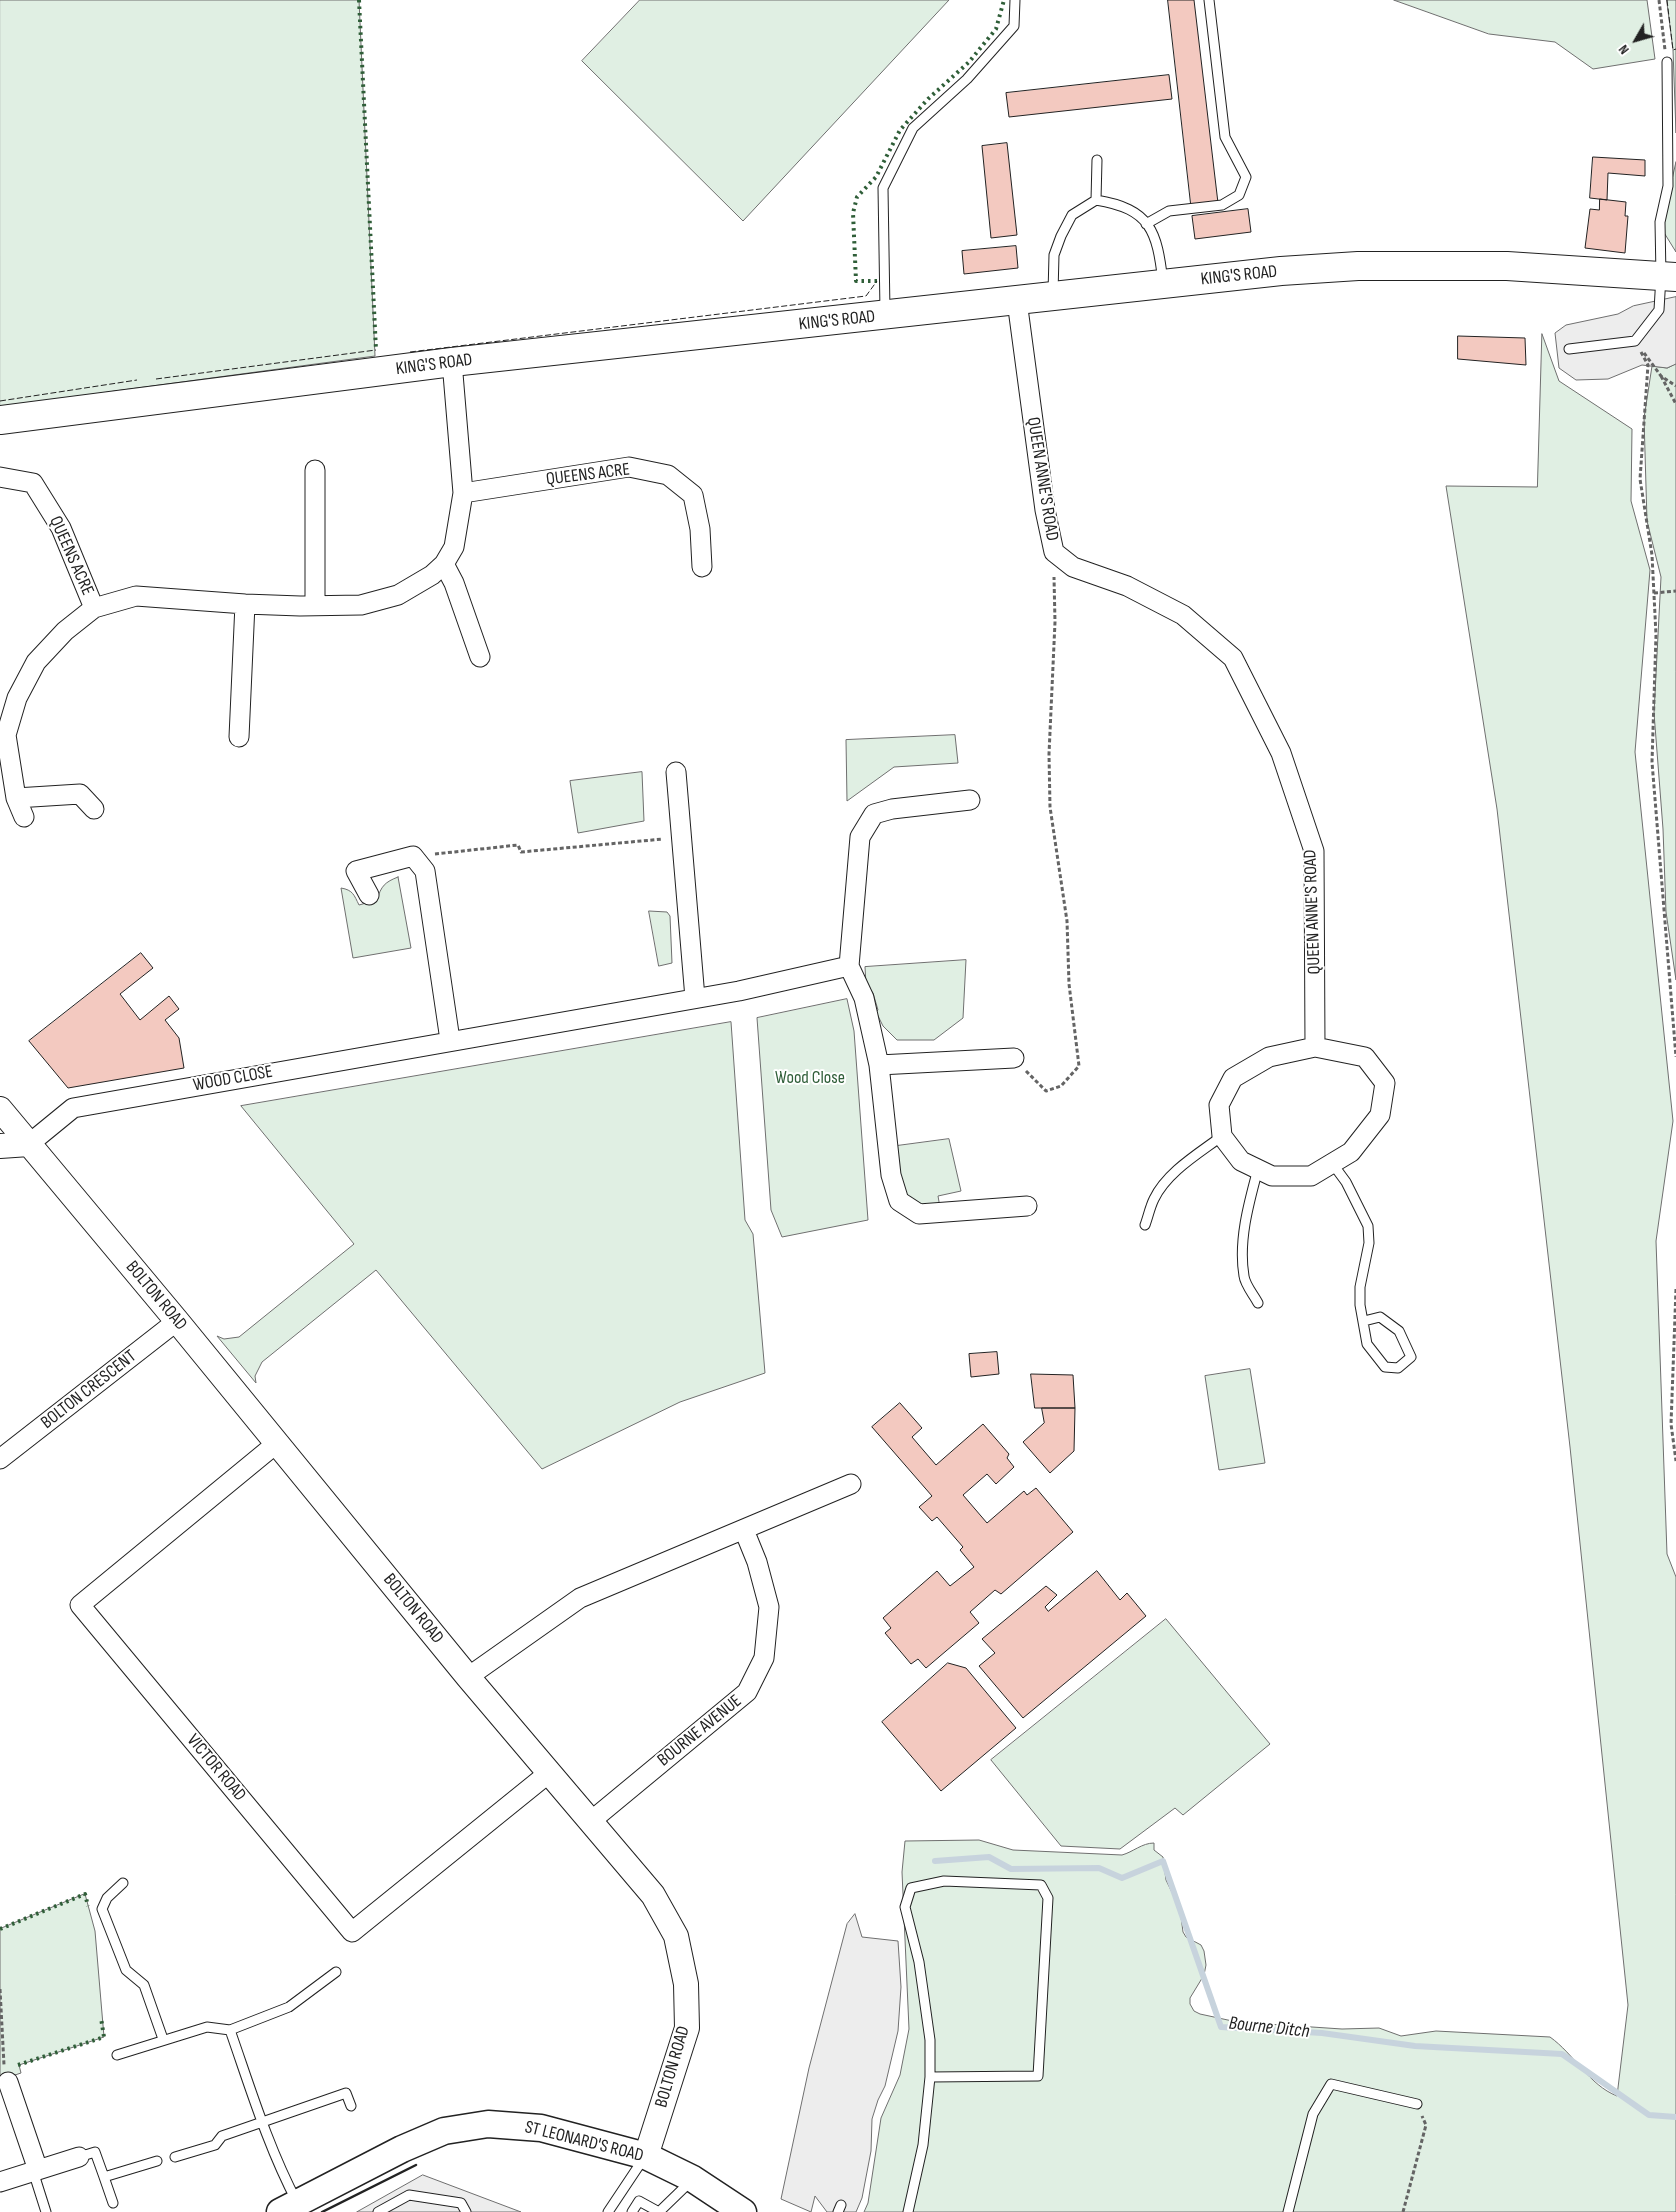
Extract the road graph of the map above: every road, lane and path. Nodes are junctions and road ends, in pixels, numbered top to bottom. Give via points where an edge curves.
1 (1015, 0) edge
2 (1209, 0) edge
3 (1659, 0) edge
4 (1668, 62) joint
5 (1097, 160) dead end
6 (1096, 200) junction
7 (1146, 224) junction
8 (1669, 276) edge
9 (1163, 284) junction
10 (1053, 297) junction
11 (1017, 302) junction
12 (885, 316) junction
13 (1634, 341) junction
14 (1569, 349) dead end
15 (452, 362) junction
16 (1661, 376) junction
17 (1676, 386) edge
18 (1676, 404) edge
19 (0, 420) edge
20 (315, 470) dead end
21 (0, 477) edge
22 (463, 493) junction
23 (1054, 552) junction
24 (444, 564) junction
25 (702, 567) dead end
26 (1676, 591) edge
27 (1654, 593) junction
28 (245, 604) junction
29 (315, 605) junction
30 (94, 608) junction
31 (480, 657) dead end
32 (3, 735) edge
33 (239, 738) dead end
34 (676, 772) dead end
35 (16, 798) junction
36 (970, 800) dead end
37 (94, 808) dead end
38 (24, 817) dead end
39 (682, 836) junction
40 (413, 856) junction
41 (368, 894) dead end
42 (849, 966) junction
43 (695, 998) junction
44 (450, 1040) junction
45 (1315, 1047) junction
46 (1676, 1057) edge
47 (1014, 1058) joint
48 (879, 1064) junction
49 (0, 1109) edge
50 (1222, 1136) junction
51 (29, 1144) junction
52 (0, 1146) edge
53 (1332, 1163) junction
54 (1258, 1169) junction
55 (1027, 1206) dead end
56 (1145, 1225) dead end
57 (1676, 1288) edge
58 (1258, 1303) dead end
59 (1364, 1321) junction
60 (177, 1322) junction
61 (277, 1442) junction
62 (0, 1459) edge
63 (1676, 1461) edge
64 (850, 1484) dead end
65 (744, 1530) junction
66 (468, 1677) junction
67 (550, 1772) junction
68 (591, 1821) junction
69 (123, 1883) dead end
70 (336, 1972) dead end
71 (0, 1989) edge
72 (230, 2030) junction
73 (164, 2039) junction
74 (117, 2055) dead end
75 (930, 2076) junction
76 (8, 2082) joint
77 (1418, 2104) joint
78 (351, 2106) dead end
79 (262, 2121) junction
80 (646, 2156) junction
81 (80, 2157) joint
82 (174, 2157) dead end
83 (157, 2161) dead end
84 (36, 2170) junction
85 (104, 2177) junction
86 (693, 2179) junction
87 (0, 2182) edge
88 (113, 2203) dead end
89 (289, 2207) edge
90 (46, 2212) edge
91 (378, 2212) edge
92 (466, 2212) edge
93 (608, 2212) edge
94 (632, 2212) edge
95 (743, 2212) edge
96 (908, 2212) edge
97 (1288, 2212) edge
98 (1403, 2212) edge

1 - 12 lane via 1014,26 968,80 913,128 883,188
2 - 7 lane via 1225,137 1246,177 1239,195 1222,205 1169,211
3 - 4 path
4 - 8 lane via 1668,186 1660,222
5 - 6 lane
6 - 7 lane via 1119,204 1140,215
6 - 10 lane via 1072,215 1061,236 1054,255
7 - 9 lane via 1154,234
8 - 9 main road, KING'S ROAD via 1507,266 1358,266
8 - 13 lane via 1659,310
9 - 10 main road, KING'S ROAD
10 - 11 main road, KING'S ROAD
11 - 12 main road, KING'S ROAD
11 - 23 street, QUEEN ANNE'S ROAD via 1045,510
12 - 15 main road, KING'S ROAD
13 - 14 lane
13 - 16 path
13 - 27 path via 1648,365 1640,479 1652,555
15 - 19 main road, KING'S ROAD
15 - 22 street, QUEENS ACRE
16 - 17 path
16 - 18 path
20 - 29 street
21 - 30 street, QUEENS ACRE via 33,482 61,528
22 - 24 street, QUEENS ACRE via 454,546
22 - 25 street, QUEENS ACRE via 629,468 668,475 693,495 700,529
23 - 45 street, QUEEN ANNE'S ROAD via 1073,567 1127,586 1183,615 1232,658 1281,753 1314,851
23 - 47 path via 1050,807 1068,921 1069,984 1079,1066 1061,1086 1046,1091
24 - 29 street, QUEENS ACRE via 398,595 361,605
24 - 31 street
26 - 27 path
27 - 46 path via 1652,762
28 - 29 street, QUEENS ACRE
28 - 30 street, QUEENS ACRE via 136,596
28 - 33 street
30 - 32 street, QUEENS ACRE via 65,631 36,662
32 - 35 street, QUEENS ACRE
34 - 39 street
35 - 37 street via 80,794
35 - 38 street, QUEENS ACRE
36 - 42 street via 874,814 860,837
39 - 40 path via 521,852 518,845
39 - 43 street
40 - 41 street via 356,871
40 - 44 street via 425,870
42 - 43 street, WOOD CLOSE
42 - 48 street via 864,998
43 - 44 street, WOOD CLOSE
44 - 51 street, WOOD CLOSE via 73,1108
45 - 50 street via 1269,1057 1232,1078 1219,1105
45 - 53 street via 1365,1057 1385,1083 1380,1115 1351,1152
47 - 48 street
48 - 55 street via 891,1175 899,1201 919,1214
49 - 51 street, BOLTON ROAD
50 - 54 street via 1241,1161
50 - 56 lane via 1162,1186 1153,1200
51 - 52 street
51 - 60 street, BOLTON ROAD
53 - 54 street via 1311,1176 1272,1176
53 - 59 lane via 1346,1182 1368,1226 1370,1244 1360,1287
54 - 58 lane via 1248,1209 1243,1253 1244,1278
57 - 63 path via 1671,1424
59 - 59 lane via 1367,1344 1385,1367 1398,1368 1411,1357 1399,1331 1380,1317
60 - 61 street, BOLTON ROAD
60 - 62 street, BOLTON CRESCENT
61 - 66 street, BOLTON ROAD
61 - 67 street, VICTOR ROAD via 80,1605 352,1932
64 - 65 street
65 - 66 street via 580,1598
65 - 68 street, BOURNE AVENUE via 769,1607 764,1658 747,1692
66 - 67 street, BOLTON ROAD
67 - 68 street, BOLTON ROAD
68 - 80 street, BOLTON ROAD via 653,1895 676,1936 686,1984 688,2028
69 - 73 lane via 102,1909 126,1970 144,1985
70 - 72 lane via 289,2007
71 - 76 path via 4,2068
72 - 73 lane via 207,2027
72 - 79 lane
73 - 74 lane
75 - 75 lane via 930,2040 919,1962 905,1907 910,1888 944,1881 1041,1885 1048,1898 1038,2076
75 - 96 lane via 923,2145
76 - 84 street
77 - 97 lane via 1332,2084 1313,2114
77 - 98 path via 1426,2125
78 - 79 lane via 346,2093
79 - 82 lane via 222,2136 215,2145
79 - 89 lane via 285,2178
80 - 86 main road, ST LEONARD'S ROAD
80 - 89 main road, ST LEONARD'S ROAD via 541,2128 488,2124 444,2131
80 - 93 lane
81 - 84 street
81 - 85 lane via 95,2152
83 - 85 lane
84 - 87 street
84 - 90 lane
85 - 88 lane
86 - 94 lane via 659,2212 639,2201
86 - 95 main road, ST LEONARD'S ROAD
91 - 92 lane via 409,2195 461,2203

